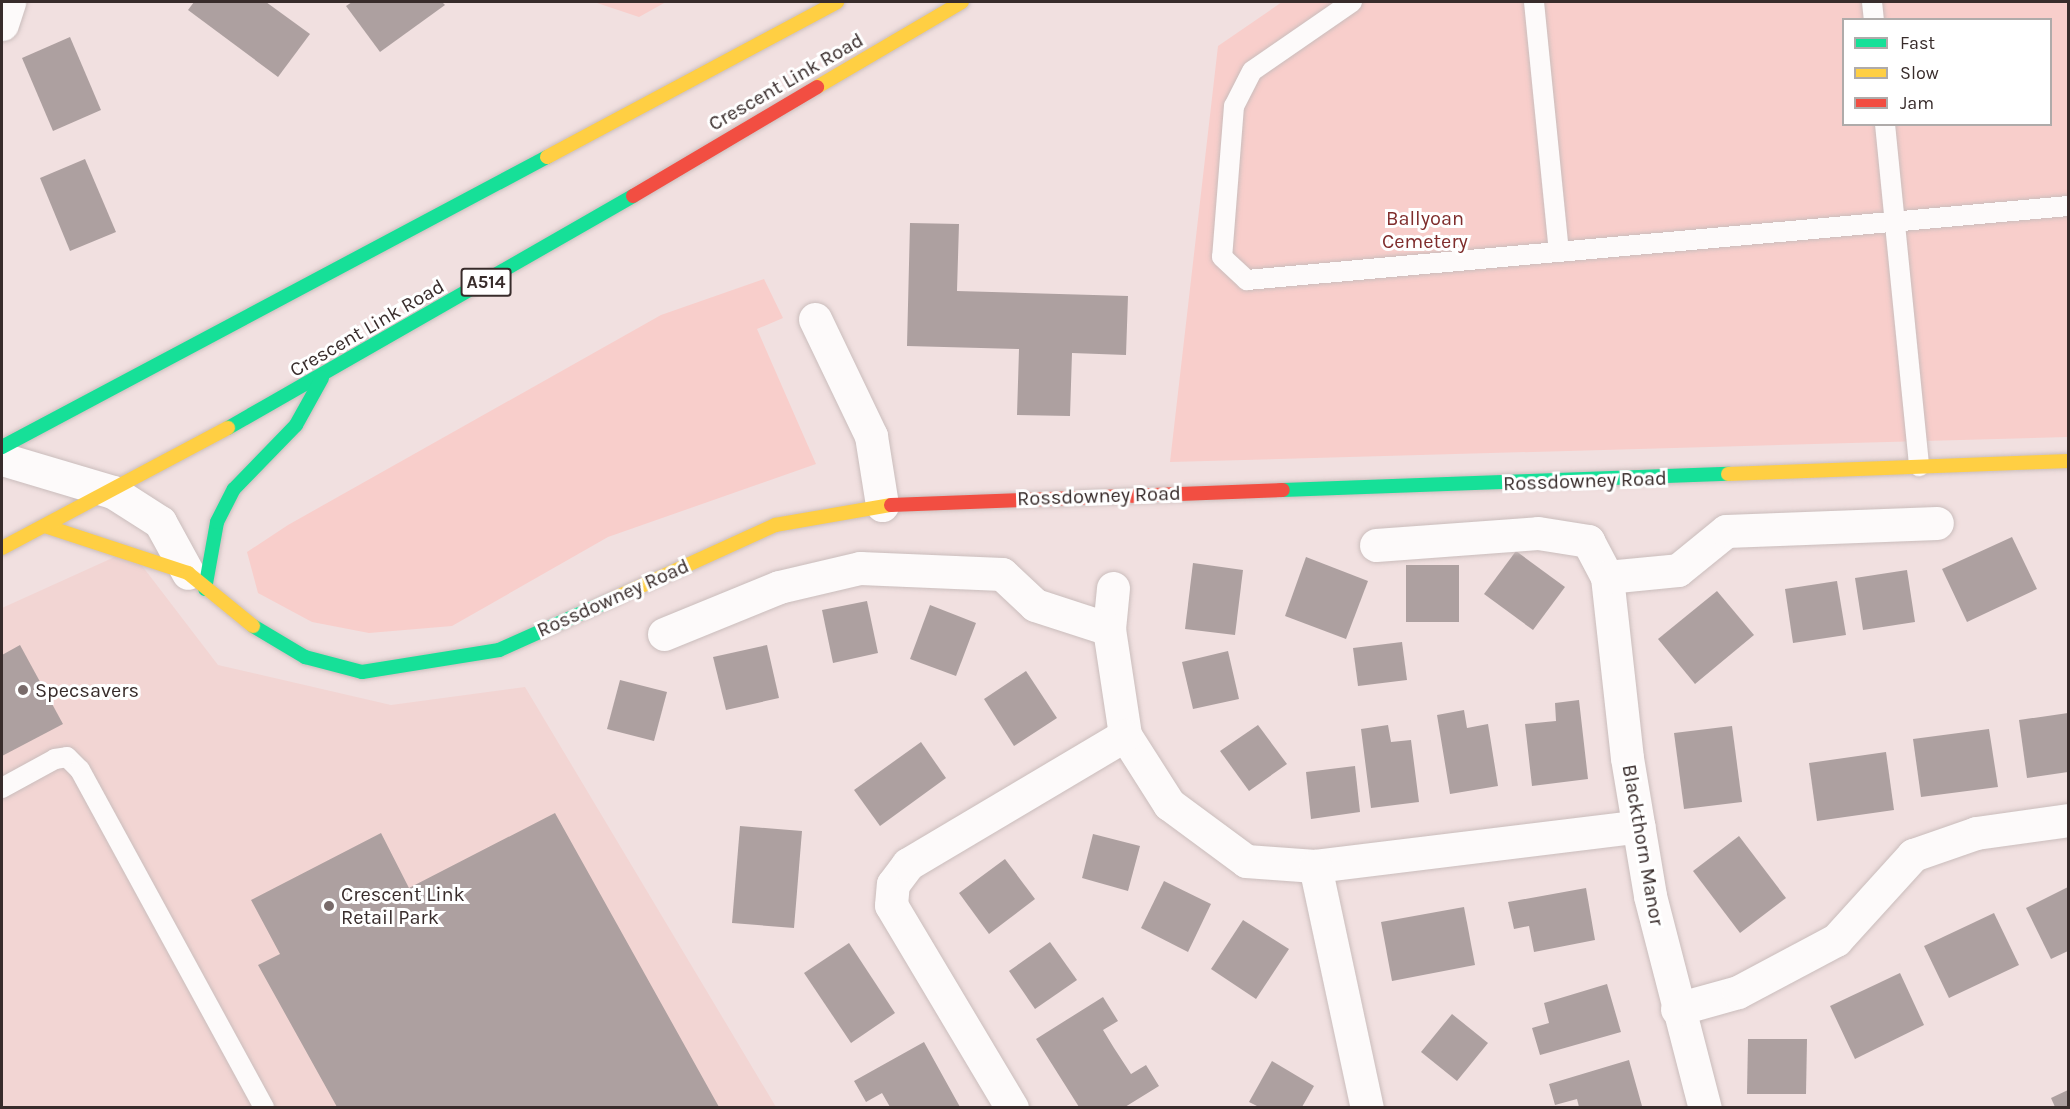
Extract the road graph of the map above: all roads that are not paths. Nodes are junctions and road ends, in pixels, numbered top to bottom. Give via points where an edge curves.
1 (9, 2) edge
2 (837, 2) edge
3 (962, 2) edge
4 (1352, 2) edge
5 (1534, 2) edge
6 (1872, 2) edge
7 (1874, 18) edge
8 (2, 24) edge
9 (1885, 126) edge
10 (2068, 206) edge
11 (1895, 222) junction
12 (1559, 252) junction
13 (815, 319) dead end
14 (322, 378) junction
15 (2, 447) edge
16 (2, 459) edge
17 (2068, 461) edge
18 (1919, 466) junction
19 (113, 492) junction
20 (882, 505) junction
21 (1937, 523) dead end
22 (45, 526) junction
23 (1376, 545) dead end
24 (2, 548) edge
25 (1607, 577) junction
26 (197, 581) junction
27 (1113, 588) dead end
28 (1109, 629) junction
29 (663, 634) dead end
30 (1125, 735) junction
31 (2, 788) edge
32 (2068, 819) edge
33 (1639, 826) junction
34 (1315, 866) junction
35 (1677, 1009) junction
36 (264, 1107) edge
37 (1012, 1107) edge
38 (1367, 1107) edge
39 (1705, 1107) edge

1 - 8 street
2 - 15 main road
3 - 14 main road, Crescent Link Road / A514
4 - 12 lane via 1252,71 1234,106 1222,257 1247,280
5 - 12 lane
6 - 7 lane
9 - 11 lane
10 - 11 lane
11 - 12 lane
11 - 18 lane
13 - 20 street via 871,436
14 - 19 main road, Crescent Link Road / A514
14 - 26 main road via 296,425 234,489 217,522
16 - 19 street, Rossdowney Road
17 - 18 main road, Rossdowney Road
18 - 20 main road, Rossdowney Road
19 - 22 main road, Crescent Link Road / A514
19 - 26 street, Rossdowney Road via 160,522
20 - 26 main road, Rossdowney Road via 775,525 498,650 362,672 305,657
21 - 25 street via 1726,531 1678,570
22 - 24 main road, Crescent Link Road / A514
22 - 26 main road, Rossdowney Road
23 - 25 street via 1538,532 1588,541
25 - 33 street, Blackthorn Manor
27 - 28 street
28 - 29 street via 1035,605 1002,574 860,568 779,587
28 - 30 street
30 - 34 street via 1169,804 1226,849 1246,861
30 - 37 street via 908,864 893,884 891,905
31 - 36 lane via 55,759 67,757 80,770
32 - 35 street via 1956,837 1913,855 1836,940 1738,992
33 - 34 street
33 - 35 street, Blackthorn Manor
34 - 38 street
35 - 39 street, Blackthorn Manor

